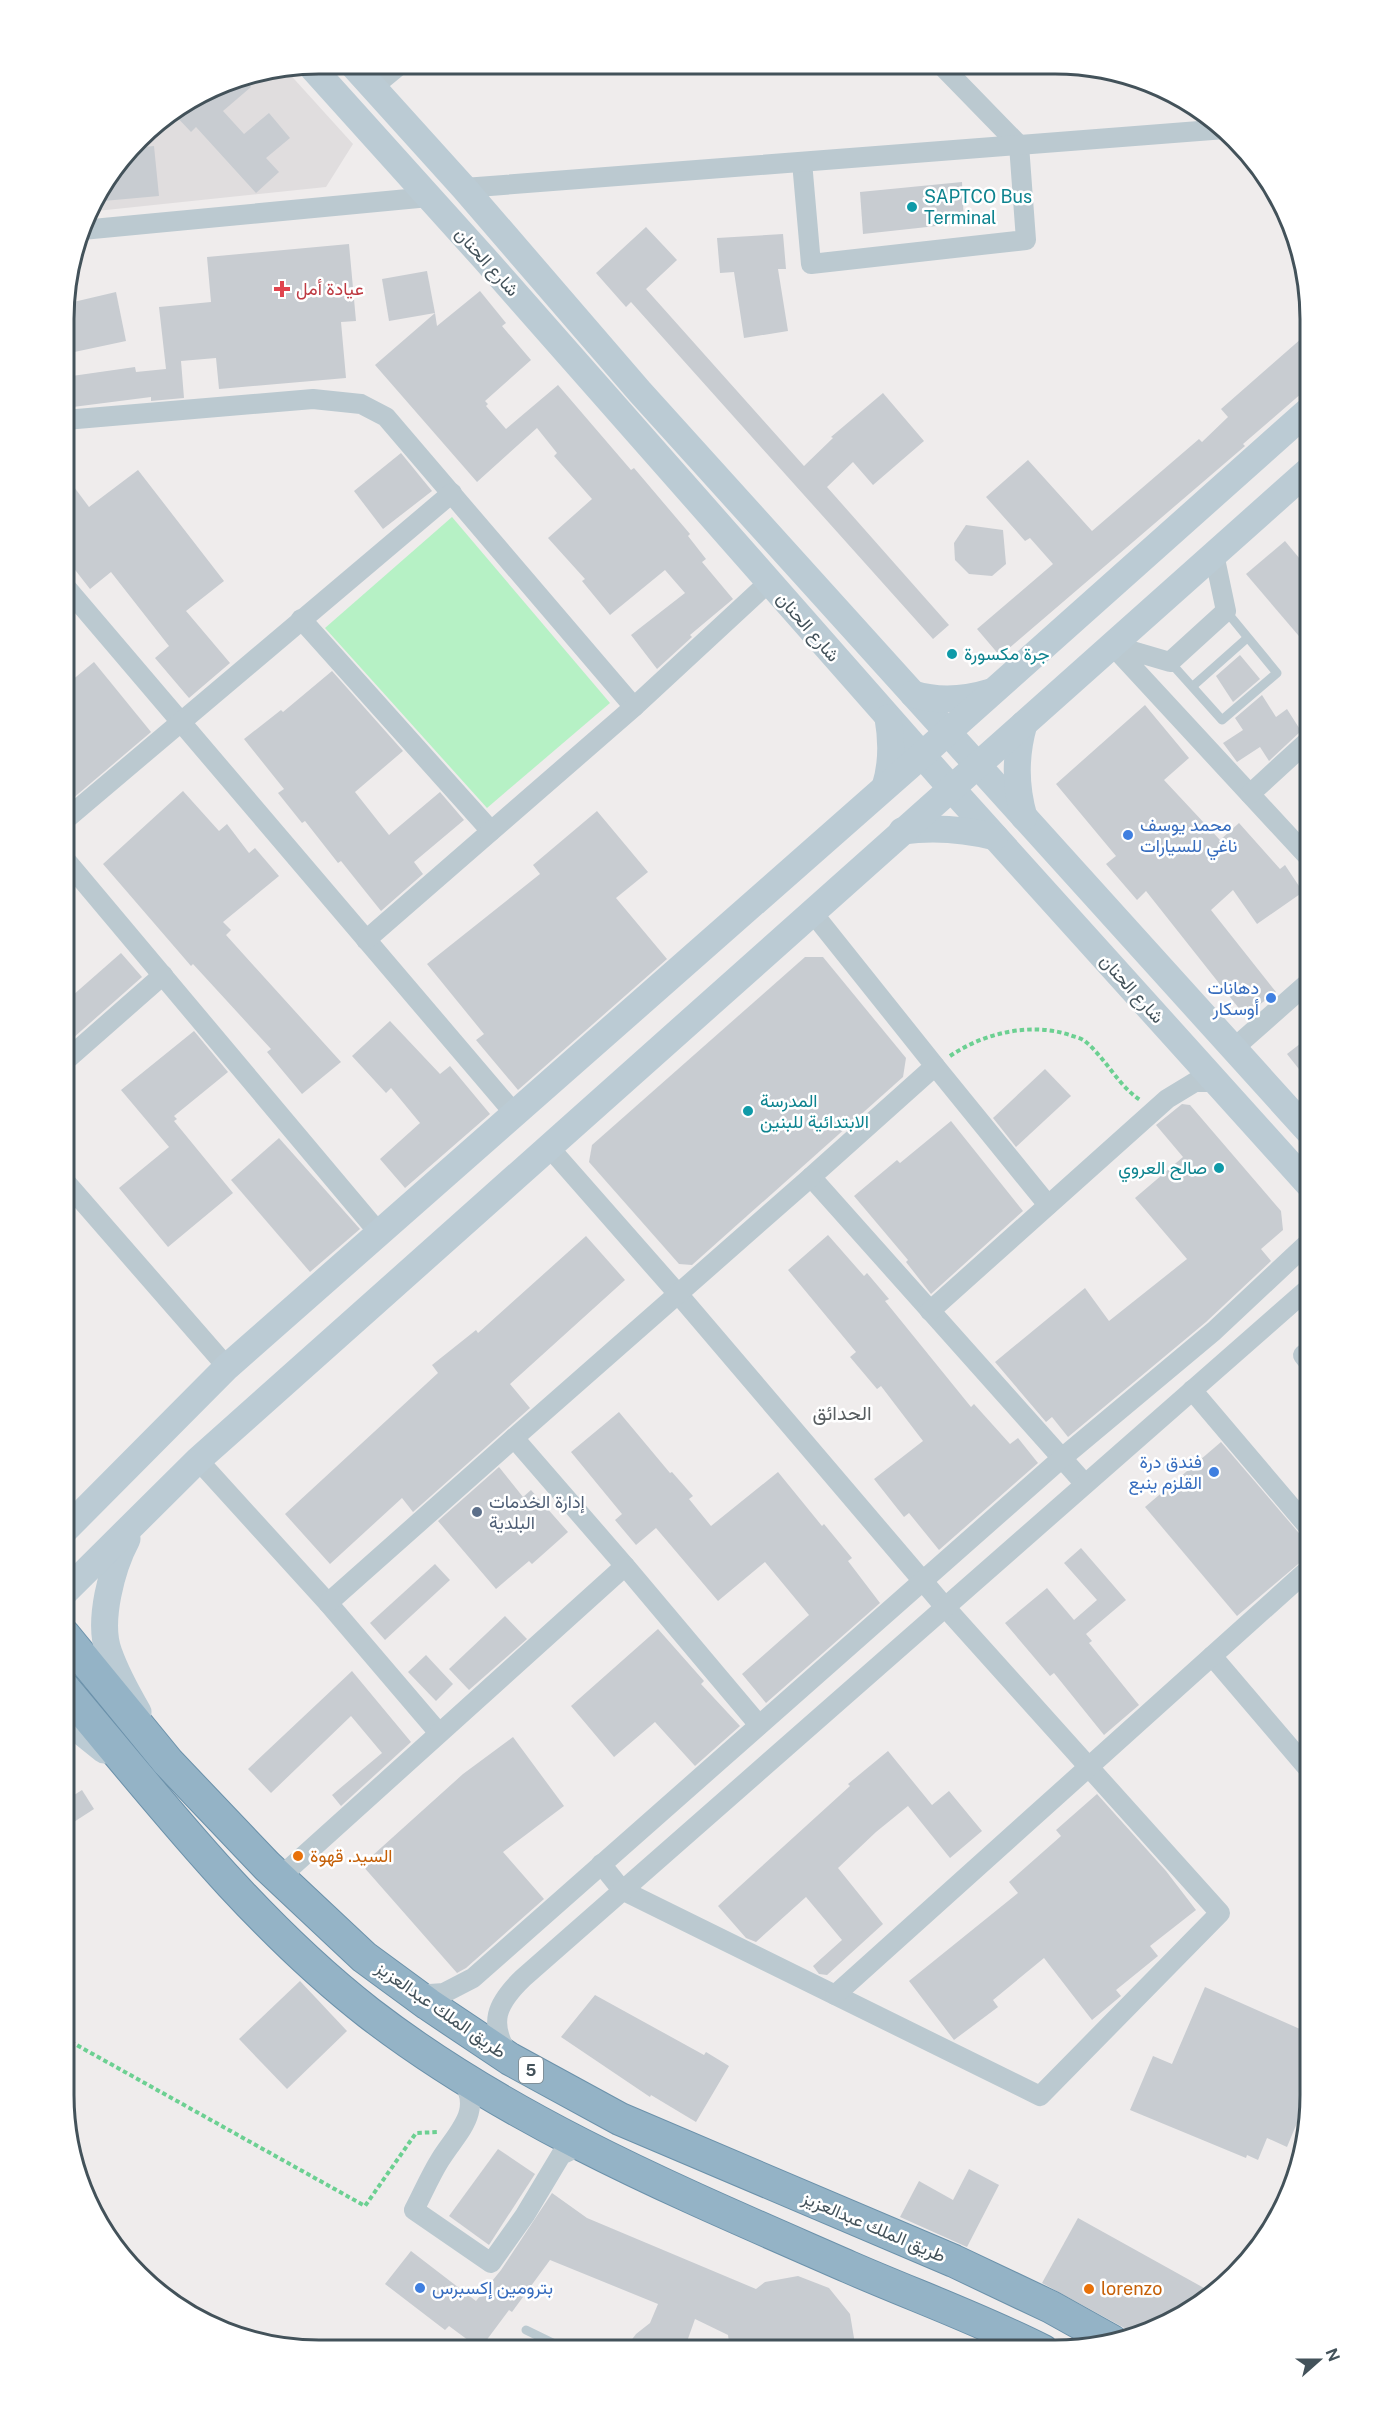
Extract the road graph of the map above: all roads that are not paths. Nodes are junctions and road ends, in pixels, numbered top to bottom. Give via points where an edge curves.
1 (318, 74) edge
2 (361, 74) edge
3 (388, 74) edge
4 (950, 74) edge
5 (373, 87) junction
6 (1211, 130) edge
7 (1018, 145) junction
8 (802, 162) junction
9 (464, 188) junction
10 (429, 197) junction
11 (91, 229) edge
12 (1300, 418) edge
13 (74, 419) edge
14 (1300, 478) edge
15 (452, 493) junction
16 (1214, 554) junction
17 (769, 582) junction
18 (74, 597) edge
19 (1226, 611) junction
20 (301, 619) junction
21 (1246, 639) junction
22 (1112, 645) junction
23 (1170, 662) junction
24 (1193, 686) junction
25 (992, 692) junction
26 (913, 694) junction
27 (633, 707) junction
28 (888, 718) junction
29 (179, 721) junction
30 (1024, 724) junction
31 (947, 732) junction
32 (1300, 748) edge
33 (921, 755) junction
34 (977, 765) junction
35 (885, 787) junction
36 (951, 788) junction
37 (1250, 794) junction
38 (74, 811) edge
39 (1024, 817) junction
40 (491, 831) junction
41 (902, 831) junction
42 (995, 837) junction
43 (1300, 848) edge
44 (74, 870) edge
45 (812, 912) junction
46 (366, 940) junction
47 (163, 975) junction
48 (1300, 990) edge
49 (1233, 1049) junction
50 (74, 1053) edge
51 (935, 1066) junction
52 (1216, 1082) junction
53 (514, 1113) junction
54 (1300, 1122) edge
55 (548, 1146) junction
56 (1300, 1175) edge
57 (811, 1177) junction
58 (74, 1191) edge
59 (1048, 1205) junction
60 (379, 1233) junction
61 (1300, 1250) edge
62 (680, 1295) junction
63 (1300, 1296) edge
64 (930, 1311) junction
65 (1214, 1331) junction
66 (1222, 1364) junction
67 (227, 1367) junction
68 (1192, 1390) junction
69 (514, 1438) junction
70 (1062, 1458) junction
71 (198, 1460) junction
72 (1085, 1484) junction
73 (89, 1504) junction
74 (74, 1515) edge
75 (1300, 1517) edge
76 (74, 1520) edge
77 (137, 1521) junction
78 (625, 1566) junction
79 (1300, 1577) edge
80 (923, 1582) junction
81 (74, 1583) edge
82 (328, 1603) junction
83 (945, 1607) junction
84 (74, 1647) edge
85 (1212, 1656) junction
86 (74, 1700) edge
87 (759, 1725) junction
88 (74, 1726) edge
89 (440, 1733) junction
90 (1300, 1759) edge
91 (168, 1762) junction
92 (1088, 1767) junction
93 (143, 1783) junction
94 (601, 1864) junction
95 (279, 1878) junction
96 (622, 1890) junction
97 (499, 1955) junction
98 (523, 1978) junction
99 (414, 1994) junction
100 (835, 1995) junction
101 (510, 2059) junction
102 (461, 2077) junction
103 (580, 2146) junction
104 (526, 2330) dead end
105 (1103, 2336) edge
106 (546, 2340) edge
107 (1018, 2340) edge

1 - 10 main road, شارع الحنان
2 - 5 main road, شارع الحنان
3 - 5 street
4 - 7 street
5 - 9 main road, شارع الحنان
6 - 7 street
7 - 8 street
7 - 8 street via 1026,240 812,264
8 - 9 street
9 - 26 main road, شارع الحنان via 640,392
10 - 11 street
10 - 17 main road, شارع الحنان
12 - 25 main road
13 - 15 street via 314,399 361,404 387,417
14 - 16 main road
15 - 20 street
15 - 27 street
16 - 19 street
16 - 22 main road
17 - 27 street
17 - 28 main road, شارع الحنان
18 - 29 street
19 - 21 lane
19 - 23 street
20 - 29 street
20 - 40 street
21 - 24 lane
21 - 24 lane via 1277,673 1222,720
22 - 23 street
22 - 30 main road
22 - 37 street
23 - 24 lane
25 - 26 main road via 972,698 930,699
25 - 31 main road
26 - 31 main road, شارع الحنان
27 - 40 street
28 - 33 main road, شارع الحنان
28 - 35 main road via 890,764
29 - 38 street
29 - 46 street
30 - 34 main road
30 - 39 main road via 1018,744 1017,793
31 - 33 main road
31 - 34 main road, شارع الحنان
32 - 37 street
33 - 35 main road
33 - 36 main road, شارع الحنان
34 - 36 main road
34 - 39 main road, شارع الحنان
35 - 53 main road
36 - 41 main road
36 - 42 main road, شارع الحنان
37 - 43 street
39 - 49 main road, شارع الحنان
40 - 46 street
41 - 42 main road via 972,831
41 - 45 main road
42 - 52 main road, شارع الحنان
44 - 47 street
45 - 51 street
45 - 55 main road
46 - 53 street
47 - 50 street
47 - 60 street
48 - 49 street
49 - 54 main road, شارع الحنان
51 - 57 street
51 - 59 street
52 - 56 main road, شارع الحنان
52 - 59 street via 1195,1082 1176,1092
53 - 60 main road
55 - 62 street
55 - 71 main road
57 - 62 street
57 - 64 street
58 - 67 street
59 - 64 street
60 - 67 main road
61 - 65 street
62 - 69 street
62 - 80 street
63 - 66 street
64 - 70 street
65 - 66 street
65 - 70 street
66 - 68 street
67 - 73 main road
68 - 72 street
68 - 75 street
69 - 78 street
69 - 82 street
70 - 72 street
70 - 80 street
71 - 77 main road
71 - 82 street
72 - 83 street
73 - 74 main road
73 - 76 main road
77 - 81 main road
77 - 91 main road via 115,1561 109,1586 108,1650 129,1696
78 - 87 street
78 - 89 street
79 - 85 street
80 - 83 street
80 - 87 street
82 - 89 street
83 - 92 street
83 - 96 street
84 - 91 highway, طريق الملك عبدالعزيز / 5
85 - 90 street
85 - 92 street
86 - 93 highway, 5
87 - 94 street
88 - 93 main road
89 - 95 street
91 - 95 highway, طريق الملك عبدالعزيز / 5
92 - 100 street
92 - 100 street via 1220,1913 1040,2096
93 - 102 highway, 5 via 209,1861 284,1940 369,2012
94 - 96 street
94 - 97 street
95 - 99 highway, طريق الملك عبدالعزيز / 5 via 364,1958
96 - 98 street
96 - 100 street
97 - 98 street
97 - 99 street via 456,1988 430,1996
98 - 101 street via 498,2009 500,2042
99 - 101 highway, طريق الملك عبدالعزيز / 5
101 - 105 highway, طريق الملك عبدالعزيز / 5 via 620,2119 954,2261
102 - 103 highway, 5
102 - 103 street via 471,2102 461,2130 414,2210 491,2263 561,2155
103 - 107 highway, 5
104 - 106 lane

